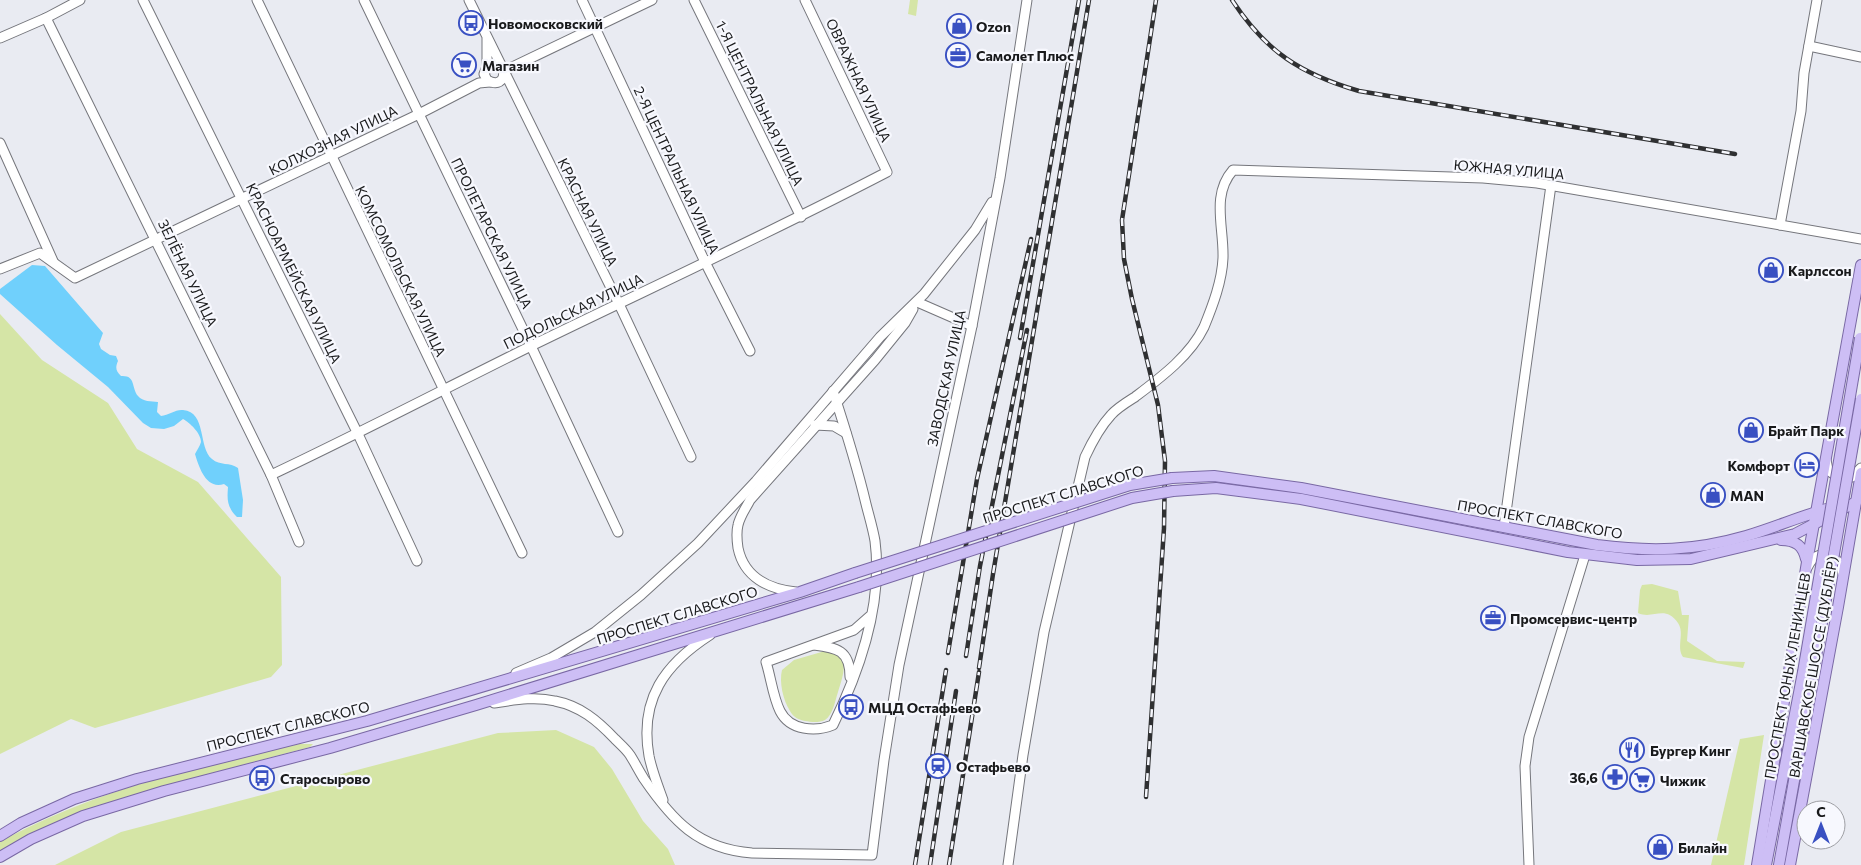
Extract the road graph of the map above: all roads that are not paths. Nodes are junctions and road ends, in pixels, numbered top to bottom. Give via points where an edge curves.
1 (80, 0) edge
2 (143, 0) edge
3 (257, 0) edge
4 (364, 0) edge
5 (469, 0) edge
6 (582, 0) edge
7 (652, 0) edge
8 (694, 0) edge
9 (805, 0) edge
10 (1027, 0) edge
11 (1817, 0) edge
12 (46, 18) junction
13 (595, 27) junction
14 (487, 37) junction
15 (0, 38) edge
16 (1809, 46) junction
17 (1861, 57) edge
18 (485, 70) junction
19 (503, 73) junction
20 (490, 82) junction
21 (479, 83) junction
22 (419, 114) junction
23 (0, 143) edge
24 (330, 156) junction
25 (887, 172) joint
26 (1000, 178) junction
27 (1550, 185) junction
28 (243, 199) junction
29 (801, 217) junction
30 (1780, 225) junction
31 (156, 239) junction
32 (1861, 239) edge
33 (705, 262) junction
34 (54, 264) junction
35 (1861, 265) edge
36 (0, 269) edge
37 (917, 302) junction
38 (619, 304) junction
39 (972, 326) junction
40 (1861, 336) edge
41 (531, 346) junction
42 (750, 351) dead end
43 (443, 390) junction
44 (833, 391) junction
45 (1861, 399) edge
46 (836, 402) junction
47 (815, 425) junction
48 (846, 433) junction
49 (358, 434) junction
50 (691, 457) dead end
51 (1826, 457) junction
52 (1861, 468) edge
53 (1861, 473) edge
54 (271, 475) junction
55 (1859, 502) edge
56 (1816, 512) junction
57 (1813, 526) junction
58 (1504, 528) junction
59 (618, 532) dead end
60 (1773, 539) junction
61 (299, 542) dead end
62 (522, 553) dead end
63 (1585, 555) junction
64 (417, 561) dead end
65 (1806, 566) junction
66 (1844, 577) junction
67 (800, 592) junction
68 (871, 615) junction
69 (720, 629) junction
70 (813, 644) junction
71 (1808, 673) junction
72 (850, 682) junction
73 (473, 690) junction
74 (476, 705) junction
75 (665, 807) junction
76 (0, 836) edge
77 (0, 857) edge
78 (1008, 865) edge
79 (1528, 865) edge
80 (1757, 865) edge
81 (1766, 865) edge
82 (1779, 865) edge
83 (1790, 865) edge

1 - 12 street
2 - 28 street, КРАСНОАРМЕЙСКАЯ УЛИЦА
3 - 24 street, КОМСОМОЛЬСКАЯ УЛИЦА
4 - 22 street, ПРОЛЕТАРСКАЯ УЛИЦА
5 - 14 street, КРАСНАЯ УЛИЦА
6 - 13 street, 2-Я ЦЕНТРАЛЬНАЯ УЛИЦА
7 - 13 street
8 - 29 street, 1-Я ЦЕНТРАЛЬНАЯ УЛИЦА
9 - 25 street, ОВРАЖНАЯ УЛИЦА
10 - 26 street, ЗАВОДСКАЯ УЛИЦА
11 - 16 street
12 - 15 street
12 - 31 street, ЗЕЛЁНАЯ УЛИЦА
13 - 19 street
13 - 33 street, 2-Я ЦЕНТРАЛЬНАЯ УЛИЦА
14 - 18 street, КРАСНАЯ УЛИЦА
14 - 19 street, КРАСНАЯ УЛИЦА
16 - 17 street
16 - 30 street
18 - 19 street via 490,64 497,63
18 - 20 street
18 - 21 street
19 - 20 street via 498,83
19 - 38 street, КРАСНАЯ УЛИЦА
20 - 21 street, КОЛХОЗНАЯ УЛИЦА
21 - 22 street, КОЛХОЗНАЯ УЛИЦА
22 - 24 street, КОЛХОЗНАЯ УЛИЦА
22 - 41 street, ПРОЛЕТАРСКАЯ УЛИЦА
23 - 34 street
24 - 28 street, КОЛХОЗНАЯ УЛИЦА
24 - 43 street, КОМСОМОЛЬСКАЯ УЛИЦА
25 - 29 street, ПОДОЛЬСКАЯ УЛИЦА
26 - 37 street via 978,225
26 - 39 street, ЗАВОДСКАЯ УЛИЦА
27 - 30 street, ЮЖНАЯ УЛИЦА
27 - 58 street
27 - 78 street, ЮЖНАЯ УЛИЦА via 1483,178 1233,170 1226,178 1221,193 1223,257 1220,280 1203,329 1164,375 1112,414 1097,432 1085,457 1044,632
28 - 31 street, КОЛХОЗНАЯ УЛИЦА
28 - 49 street, КРАСНОАРМЕЙСКАЯ УЛИЦА
29 - 33 street, ПОДОЛЬСКАЯ УЛИЦА
30 - 32 street, ЮЖНАЯ УЛИЦА
31 - 34 street, КОЛХОЗНАЯ УЛИЦА via 75,278
31 - 54 street, ЗЕЛЁНАЯ УЛИЦА
33 - 38 street, ПОДОЛЬСКАЯ УЛИЦА
33 - 42 street, 2-Я ЦЕНТРАЛЬНАЯ УЛИЦА
34 - 36 street, КОЛХОЗНАЯ УЛИЦА via 40,253
35 - 51 main road, ВАРШАВСКОЕ ШОССЕ (ДУБЛЁР)
37 - 39 street
37 - 44 street via 880,337
37 - 46 street via 905,323
38 - 41 street, ПОДОЛЬСКАЯ УЛИЦА
38 - 50 street, КРАСНАЯ УЛИЦА
39 - 75 street, ЗАВОДСКАЯ УЛИЦА via 909,616 884,760 872,855 752,853 724,849 695,836
40 - 71 main road, ПРОСПЕКТ ЮНЫХ ЛЕНИНЦЕВ, bridge via 1833,491
41 - 43 street, ПОДОЛЬСКАЯ УЛИЦА
41 - 59 street, ПРОЛЕТАРСКАЯ УЛИЦА
43 - 49 street, ПОДОЛЬСКАЯ УЛИЦА
43 - 62 street, КОМСОМОЛЬСКАЯ УЛИЦА
44 - 46 street
44 - 73 street via 698,543 641,595 595,632 551,658
45 - 71 main road, ПРОСПЕКТ ЮНЫХ ЛЕНИНЦЕВ, bridge
46 - 47 street
46 - 48 street
47 - 48 street via 834,426
47 - 67 street via 750,500 740,518 737,533 741,559 750,573 767,586
48 - 68 street via 874,541 876,587
49 - 54 street, ПОДОЛЬСКАЯ УЛИЦА
49 - 64 street, КРАСНОАРМЕЙСКАЯ УЛИЦА
51 - 52 street via 1828,470 1839,478 1852,477
51 - 56 main road, ВАРШАВСКОЕ ШОССЕ (ДУБЛЁР)
53 - 55 main road, ВАРШАВСКОЕ ШОССЕ (ДУБЛЁР)
54 - 61 street, ЗЕЛЁНАЯ УЛИЦА
55 - 56 main road, ПРОСПЕКТ СЛАВСКОГО
55 - 57 main road, ПРОСПЕКТ СЛАВСКОГО
55 - 66 main road, ВАРШАВСКОЕ ШОССЕ (ДУБЛЁР)
56 - 57 main road, ВАРШАВСКОЕ ШОССЕ (ДУБЛЁР)
56 - 58 main road, ПРОСПЕКТ СЛАВСКОГО via 1747,536 1706,546 1664,550 1597,546
57 - 60 main road, ПРОСПЕКТ СЛАВСКОГО
57 - 65 main road, ВАРШАВСКОЕ ШОССЕ (ДУБЛЁР)
58 - 67 main road, ПРОСПЕКТ СЛАВСКОГО, bridge via 1301,488 1214,476 1172,478 1130,485
60 - 63 main road, ПРОСПЕКТ СЛАВСКОГО via 1708,556 1675,560
60 - 65 main road via 1799,544 1804,551
63 - 69 main road, ПРОСПЕКТ СЛАВСКОГО, bridge via 1301,499 1216,488 1173,490 1132,498
63 - 79 street via 1529,737 1525,781
65 - 66 street via 1817,555 1832,556 1842,567
65 - 80 main road, ВАРШАВСКОЕ ШОССЕ (ДУБЛЁР)
66 - 83 main road, ВАРШАВСКОЕ ШОССЕ (ДУБЛЁР)
67 - 73 main road, ПРОСПЕКТ СЛАВСКОГО
68 - 70 street via 854,630
68 - 72 street
69 - 74 main road, ПРОСПЕКТ СЛАВСКОГО
69 - 75 street via 689,649 672,665 662,678 649,712 649,757
70 - 72 street via 839,650 845,655
70 - 72 street via 766,662 780,712 787,720 811,730 833,724
71 - 81 main road, ПРОСПЕКТ ЮНЫХ ЛЕНИНЦЕВ
71 - 82 main road, ПРОСПЕКТ ЮНЫХ ЛЕНИНЦЕВ
73 - 76 main road, ПРОСПЕКТ СЛАВСКОГО via 367,721 137,779 74,799
74 - 75 street via 530,698 554,700 577,708 596,719 630,754
74 - 77 main road, ПРОСПЕКТ СЛАВСКОГО via 83,816

